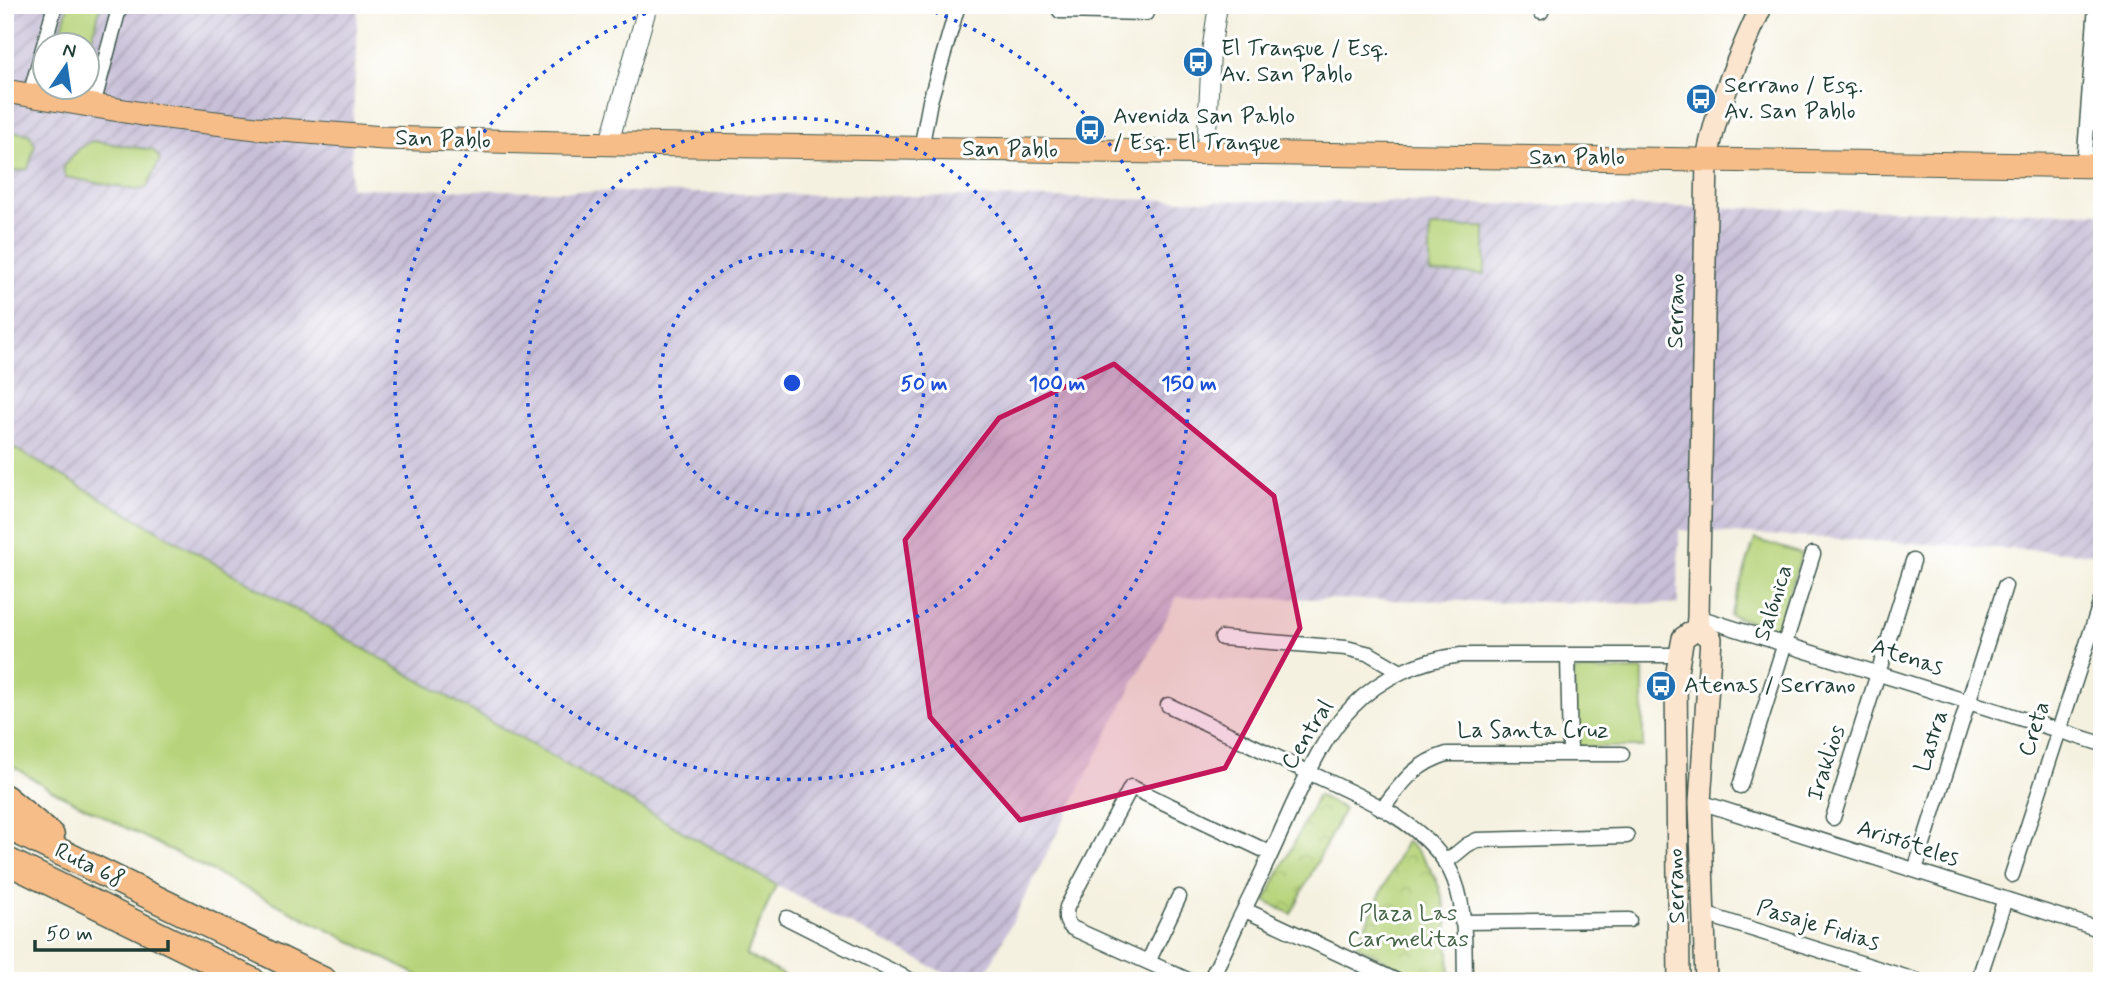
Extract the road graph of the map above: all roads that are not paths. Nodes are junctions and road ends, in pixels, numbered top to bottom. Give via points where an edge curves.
1 (55, 5) edge
2 (120, 5) edge
3 (648, 5) edge
4 (958, 5) edge
5 (1061, 5) edge
6 (1149, 5) edge
7 (1218, 5) edge
8 (1762, 5) edge
9 (2096, 5) edge
10 (5, 91) edge
11 (30, 95) junction
12 (93, 106) junction
13 (609, 143) junction
14 (921, 149) junction
15 (1206, 152) junction
16 (1707, 159) junction
17 (2093, 166) edge
18 (1813, 554) dead end
19 (1913, 561) dead end
20 (2005, 586) dead end
21 (2102, 597) edge
22 (1697, 622) junction
23 (1222, 638) dead end
24 (1785, 643) junction
25 (1568, 655) junction
26 (1679, 655) junction
27 (1401, 672) junction
28 (1879, 673) junction
29 (1968, 702) junction
30 (1168, 705) dead end
31 (2058, 731) junction
32 (2102, 744) edge
33 (1570, 753) junction
34 (1622, 754) dead end
35 (1308, 772) junction
36 (1740, 786) dead end
37 (5, 798) edge
38 (1700, 802) junction
39 (1382, 809) junction
40 (5, 810) edge
41 (1833, 818) dead end
42 (5, 825) edge
43 (1627, 836) dead end
44 (1270, 853) junction
45 (5, 860) edge
46 (1445, 863) junction
47 (88, 866) junction
48 (1915, 870) junction
49 (2012, 875) dead end
50 (1179, 897) dead end
51 (2005, 899) junction
52 (1245, 910) junction
53 (1704, 914) junction
54 (787, 918) dead end
55 (1629, 920) dead end
56 (1462, 922) junction
57 (2102, 930) edge
58 (1148, 962) junction
59 (1213, 980) edge
60 (252, 981) edge
61 (324, 981) edge
62 (912, 981) edge
63 (1190, 981) edge
64 (1397, 981) edge
65 (1465, 981) edge
66 (1679, 981) edge
67 (1706, 981) edge
68 (1918, 981) edge
69 (1978, 981) edge

1 - 11 street
2 - 12 street
3 - 13 street
4 - 14 street
5 - 6 street via 1060,11 1146,13
7 - 15 street
8 - 16 main road, Serrano via 1729,78
9 - 17 street
10 - 11 main road, San Pablo
11 - 12 main road, San Pablo
12 - 13 main road, San Pablo via 316,134
13 - 14 main road, San Pablo
14 - 15 main road, San Pablo
15 - 16 main road, San Pablo
16 - 17 main road, San Pablo
16 - 22 main road, Serrano
18 - 24 street, Salónica
19 - 28 street, Iraklios
20 - 29 street, Lastra
21 - 31 street, Creta
22 - 24 street, Atenas
22 - 26 main road, Serrano via 1684,638
22 - 38 main road, Serrano via 1711,639
23 - 27 street via 1346,648 1370,654
24 - 28 street, Atenas
24 - 36 street, Salónica
25 - 26 street, Central
25 - 27 street, Central via 1461,655
25 - 33 street
26 - 66 main road, Serrano
27 - 35 street, Central via 1351,707
28 - 29 street, Atenas
28 - 41 street, Iraklios
29 - 31 street, Atenas
29 - 48 street, Lastra
30 - 35 street
31 - 32 street, Atenas
31 - 49 street, Creta
33 - 34 street, La Santa Cruz
33 - 39 street, La Santa Cruz via 1447,754 1412,771
35 - 39 street
35 - 44 street, Central
37 - 47 highway
38 - 48 street, Aristóteles
38 - 53 main road, Serrano
39 - 46 street via 1422,836
40 - 47 highway
42 - 47 highway, Ruta 68
43 - 46 street via 1477,839
44 - 52 street, Central
44 - 58 street via 1130,787 1065,915 1072,928
45 - 60 highway, Ruta 68
46 - 56 street via 1455,882
47 - 61 highway, Ruta 68
48 - 51 street, Aristóteles
50 - 58 street
51 - 57 street, Aristóteles
51 - 69 street
52 - 59 street, Central
52 - 64 street
53 - 67 main road, Serrano
53 - 68 street, Pasaje Fidias
54 - 62 street
55 - 56 street
56 - 65 street
58 - 63 street

